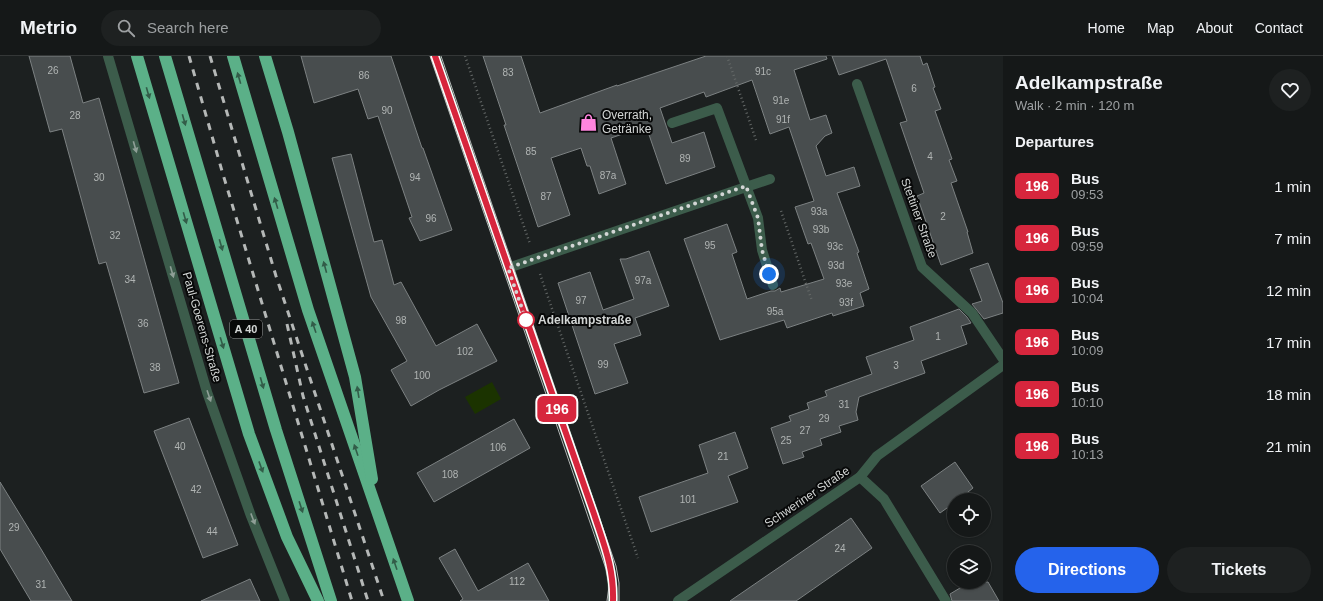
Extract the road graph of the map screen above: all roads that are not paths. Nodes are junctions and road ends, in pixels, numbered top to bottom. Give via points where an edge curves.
1 (108, 56) edge
2 (137, 56) edge
3 (165, 56) edge
4 (233, 56) edge
5 (265, 56) edge
6 (435, 56) edge
7 (857, 84) dead end
8 (672, 123) dead end
9 (770, 179) dead end
10 (746, 186) junction
11 (508, 268) junction
12 (773, 285) dead end
13 (1003, 359) edge
14 (1003, 365) edge
15 (860, 477) junction
16 (378, 514) junction
17 (285, 601) edge
18 (318, 601) edge
19 (331, 601) edge
20 (408, 601) edge
21 (614, 601) edge
22 (678, 601) edge
23 (946, 601) edge

1 -> 17 street, Paul-Goerens-Straße via 207,392 251,516
2 -> 18 highway via 249,434 287,537
3 -> 19 highway, A 40 via 276,430
16 -> 4 highway via 308,310
16 -> 5 highway via 355,377
6 - 11 street
7 - 13 street, Stettiner Straße via 922,267 972,313
8 - 10 street via 717,108
9 - 10 street
10 - 11 street
10 - 12 street via 758,218 762,250
11 - 21 street via 611,567
14 - 15 street, Schweriner Straße via 877,456
15 - 22 street, Schweriner Straße
15 - 23 street via 884,499
20 -> 16 highway

